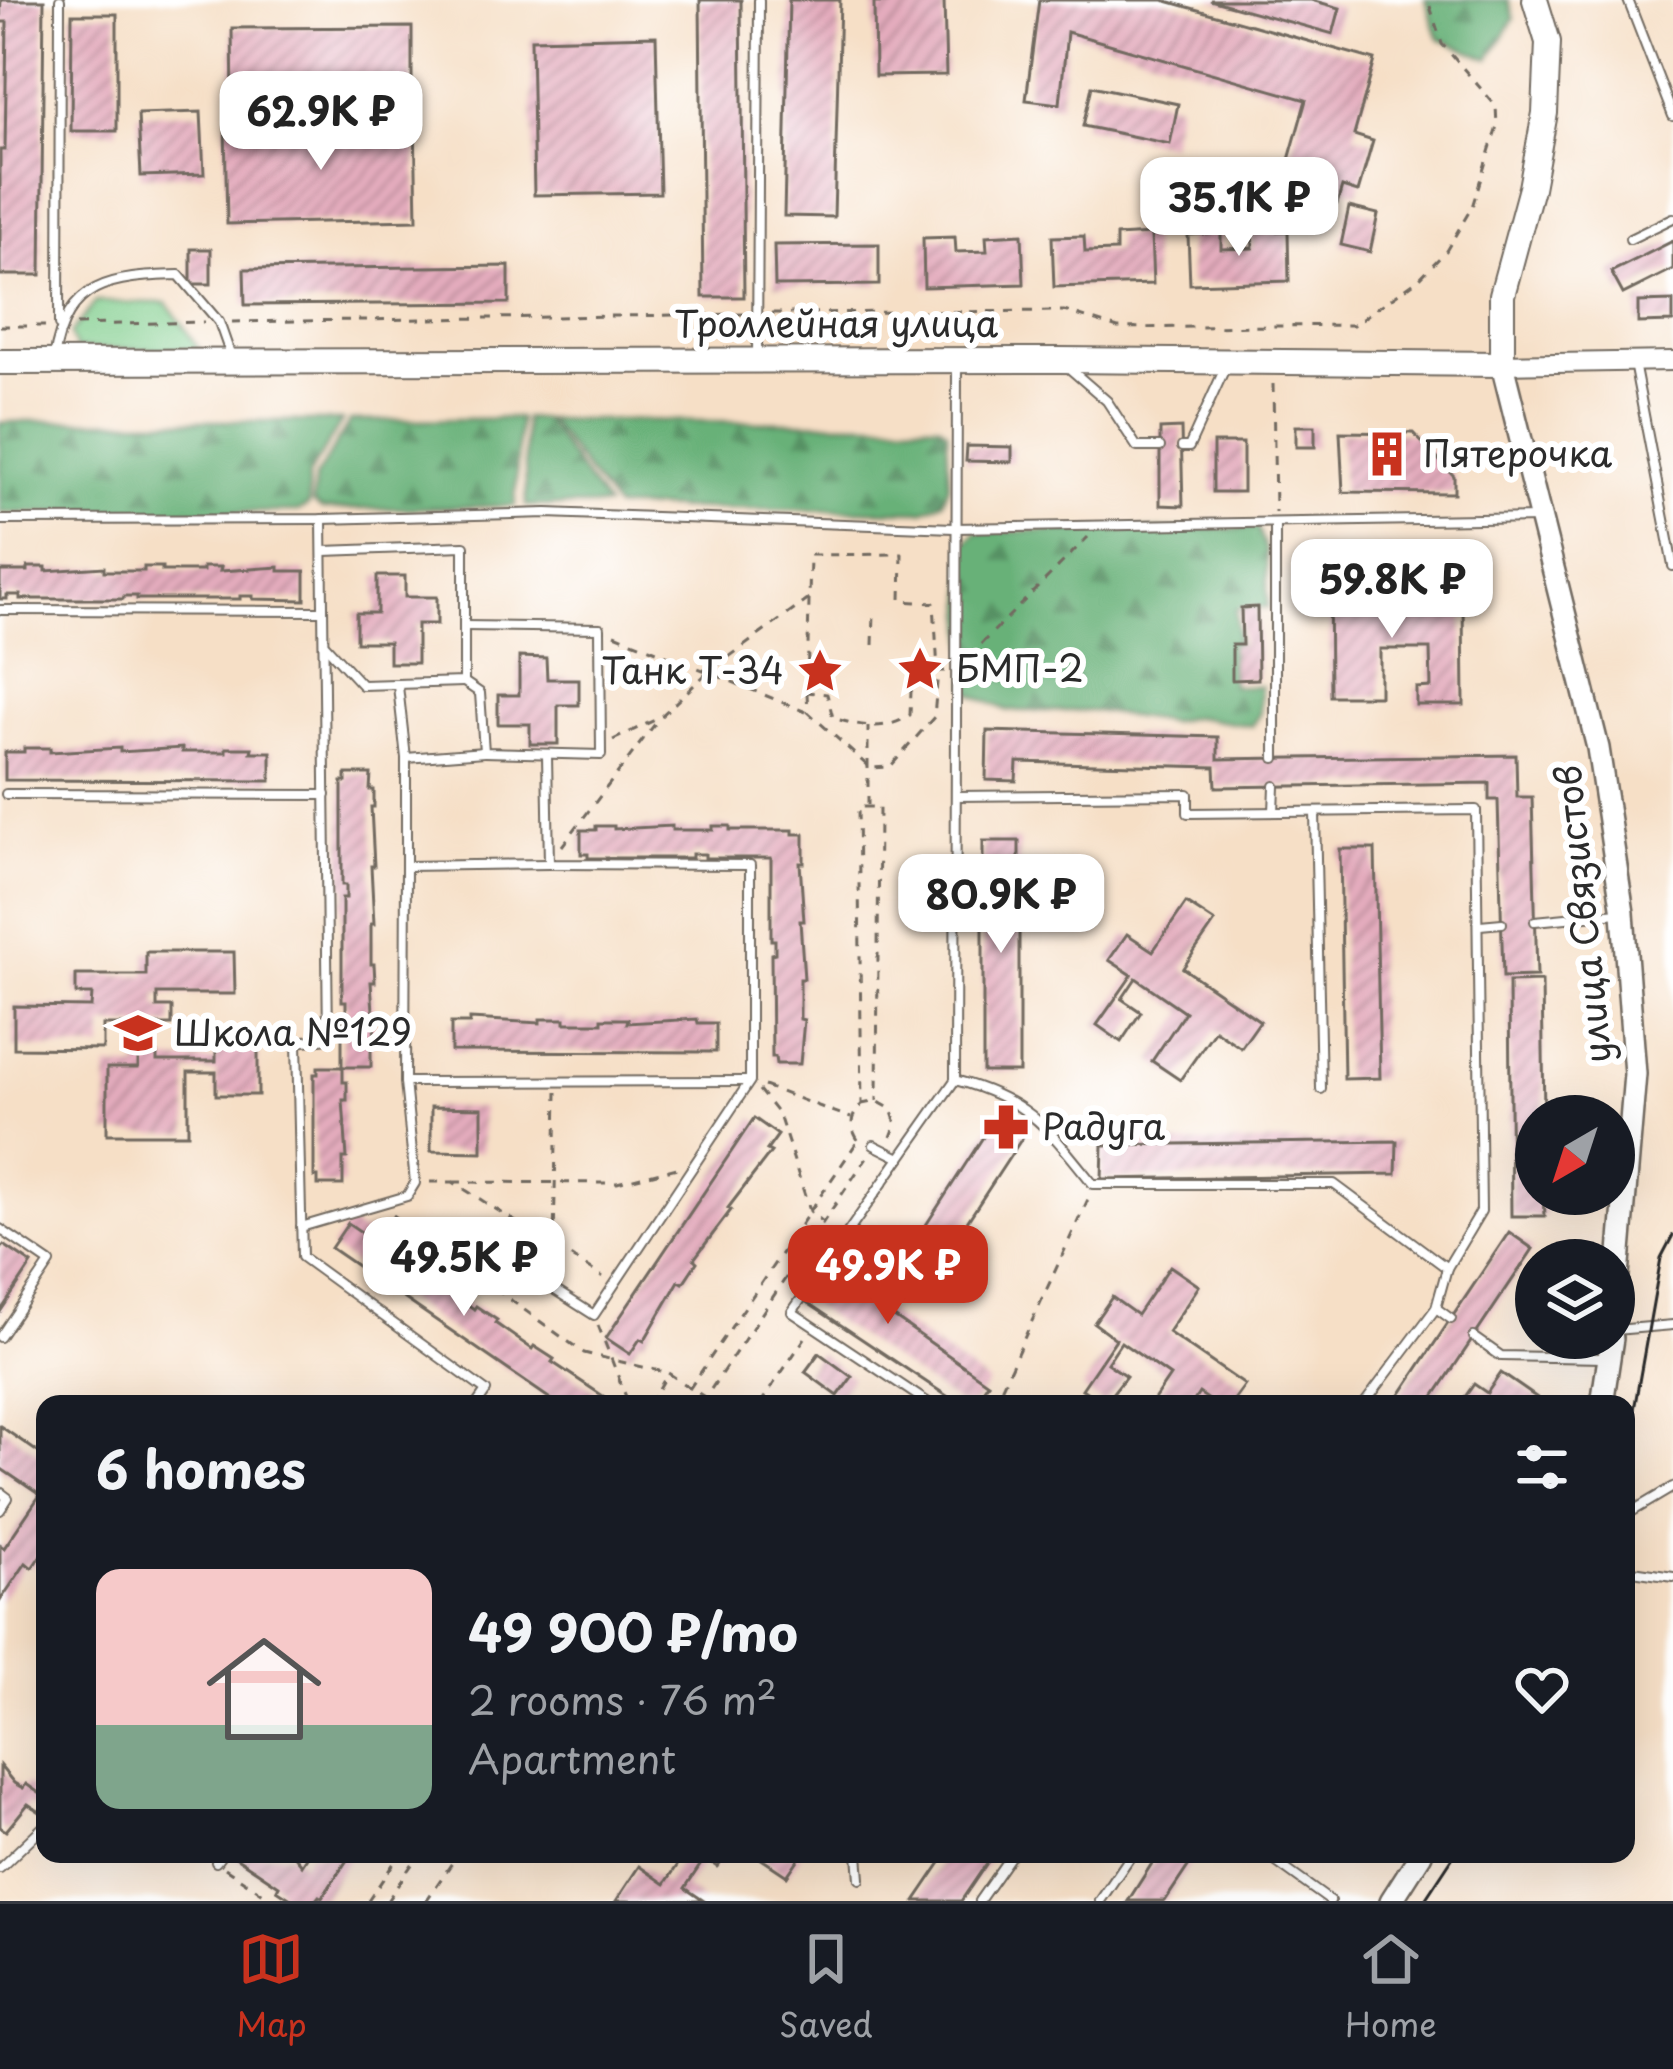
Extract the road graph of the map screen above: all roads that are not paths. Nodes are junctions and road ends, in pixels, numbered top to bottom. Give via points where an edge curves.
1 (60, 0) edge
2 (759, 0) edge
3 (1535, 0) edge
4 (1628, 0) edge
5 (1673, 116) edge
6 (1673, 218) edge
7 (1630, 239) dead end
8 (59, 326) junction
9 (232, 360) junction
10 (1060, 360) junction
11 (757, 361) junction
12 (957, 361) junction
13 (1673, 361) edge
14 (0, 362) edge
15 (53, 362) junction
16 (1228, 362) junction
17 (1634, 362) junction
18 (1502, 364) junction
19 (1160, 447) dead end
20 (1182, 447) dead end
21 (1668, 504) edge
22 (1542, 518) junction
23 (322, 519) junction
24 (0, 520) edge
25 (1275, 523) junction
26 (954, 528) junction
27 (324, 551) junction
28 (1673, 566) edge
29 (0, 610) edge
30 (323, 611) junction
31 (464, 626) junction
32 (324, 644) junction
33 (464, 682) junction
34 (398, 686) junction
35 (484, 752) junction
36 (547, 754) junction
37 (406, 758) junction
38 (1275, 758) dead end
39 (1275, 786) dead end
40 (6, 794) dead end
41 (326, 795) junction
42 (956, 796) junction
43 (1274, 812) junction
44 (1315, 812) junction
45 (549, 864) junction
46 (406, 866) junction
47 (1623, 913) junction
48 (1535, 921) dead end
49 (1502, 922) dead end
50 (1480, 925) junction
51 (955, 1080) junction
52 (750, 1081) junction
53 (405, 1082) junction
54 (1321, 1089) dead end
55 (874, 1145) road end
56 (900, 1158) junction
57 (301, 1227) junction
58 (0, 1229) edge
59 (1621, 1239) edge
60 (518, 1266) dead end
61 (1447, 1268) junction
62 (1436, 1308) junction
63 (1451, 1319) dead end
64 (1673, 1325) edge
65 (1635, 1333) edge
66 (1474, 1336) dead end
67 (0, 1337) edge
68 (1515, 1354) edge
69 (1610, 1359) edge
70 (483, 1395) edge
71 (916, 1395) edge
72 (1371, 1395) edge
73 (1604, 1395) edge
74 (1673, 1487) edge
75 (0, 1492) edge
76 (0, 1510) edge
77 (1635, 1510) edge
78 (1635, 1571) edge
79 (1673, 1577) edge
80 (36, 1834) edge
81 (859, 1863) edge
82 (1006, 1863) edge
83 (1126, 1863) edge
84 (1277, 1863) edge
85 (1415, 1863) edge
86 (0, 1868) edge
87 (860, 1879) dead end
88 (979, 1901) edge
89 (1100, 1901) edge
90 (1330, 1901) edge
91 (1391, 1901) edge

1 - 8 lane
2 - 11 lane
3 - 18 main road via 1548,43 1545,113 1502,295
4 - 5 lane
6 - 7 lane
8 - 9 lane via 116,277 179,275 219,322
8 - 15 lane
9 - 11 main road, Троллейная улица
9 - 15 main road, Троллейная улица
10 - 12 main road, Троллейная улица
10 - 16 main road, Троллейная улица
10 - 19 lane via 1107,401 1137,447
11 - 12 main road, Троллейная улица
12 - 26 lane
13 - 17 street, Троллейная улица
14 - 15 main road, Троллейная улица
16 - 18 main road, Троллейная улица
16 - 20 lane via 1189,447
17 - 18 street, Троллейная улица
17 - 21 lane
18 - 22 main road, улица Связистов
21 - 28 lane
22 - 25 lane
22 - 47 main road, улица Связистов via 1598,748
23 - 24 lane
23 - 26 lane via 547,513
23 - 27 lane
25 - 26 lane
25 - 38 lane
26 - 42 lane
27 - 30 lane
27 - 31 lane via 464,546
29 - 30 lane
30 - 32 lane
31 - 33 lane
31 - 36 lane via 600,628 601,755
32 - 34 lane via 362,685
32 - 41 lane
33 - 34 lane
33 - 35 lane via 480,693
34 - 37 lane
35 - 36 lane
35 - 37 lane
36 - 45 lane
37 - 46 lane
39 - 43 lane
40 - 41 lane
41 - 57 lane via 328,1038 297,1042
42 - 43 lane via 1188,794 1188,813
42 - 51 lane
43 - 44 lane
44 - 50 lane via 1476,810
44 - 54 lane
45 - 46 lane
45 - 52 lane via 750,865
46 - 53 lane
47 - 48 lane
47 - 59 main road, улица Связистов via 1635,1074
49 - 50 lane
50 - 61 lane via 1481,1211
51 - 56 lane
51 - 61 lane via 992,1090 1039,1118 1093,1184 1334,1184
52 - 53 lane
52 - 60 lane via 594,1315
53 - 57 lane via 415,1183 406,1196
55 - 56 lane
56 - 71 lane via 792,1312
57 - 70 lane via 302,1256
58 - 67 lane via 50,1263
61 - 62 lane
62 - 63 lane
62 - 72 lane
64 - 65 lane
66 - 68 lane via 1501,1356
69 - 73 main road, улица Связистов
74 - 77 lane
75 - 76 lane via 8,1498
78 - 79 lane
80 - 86 lane
81 - 87 lane
82 - 88 lane
83 - 89 lane
84 - 90 lane
85 - 91 main road

